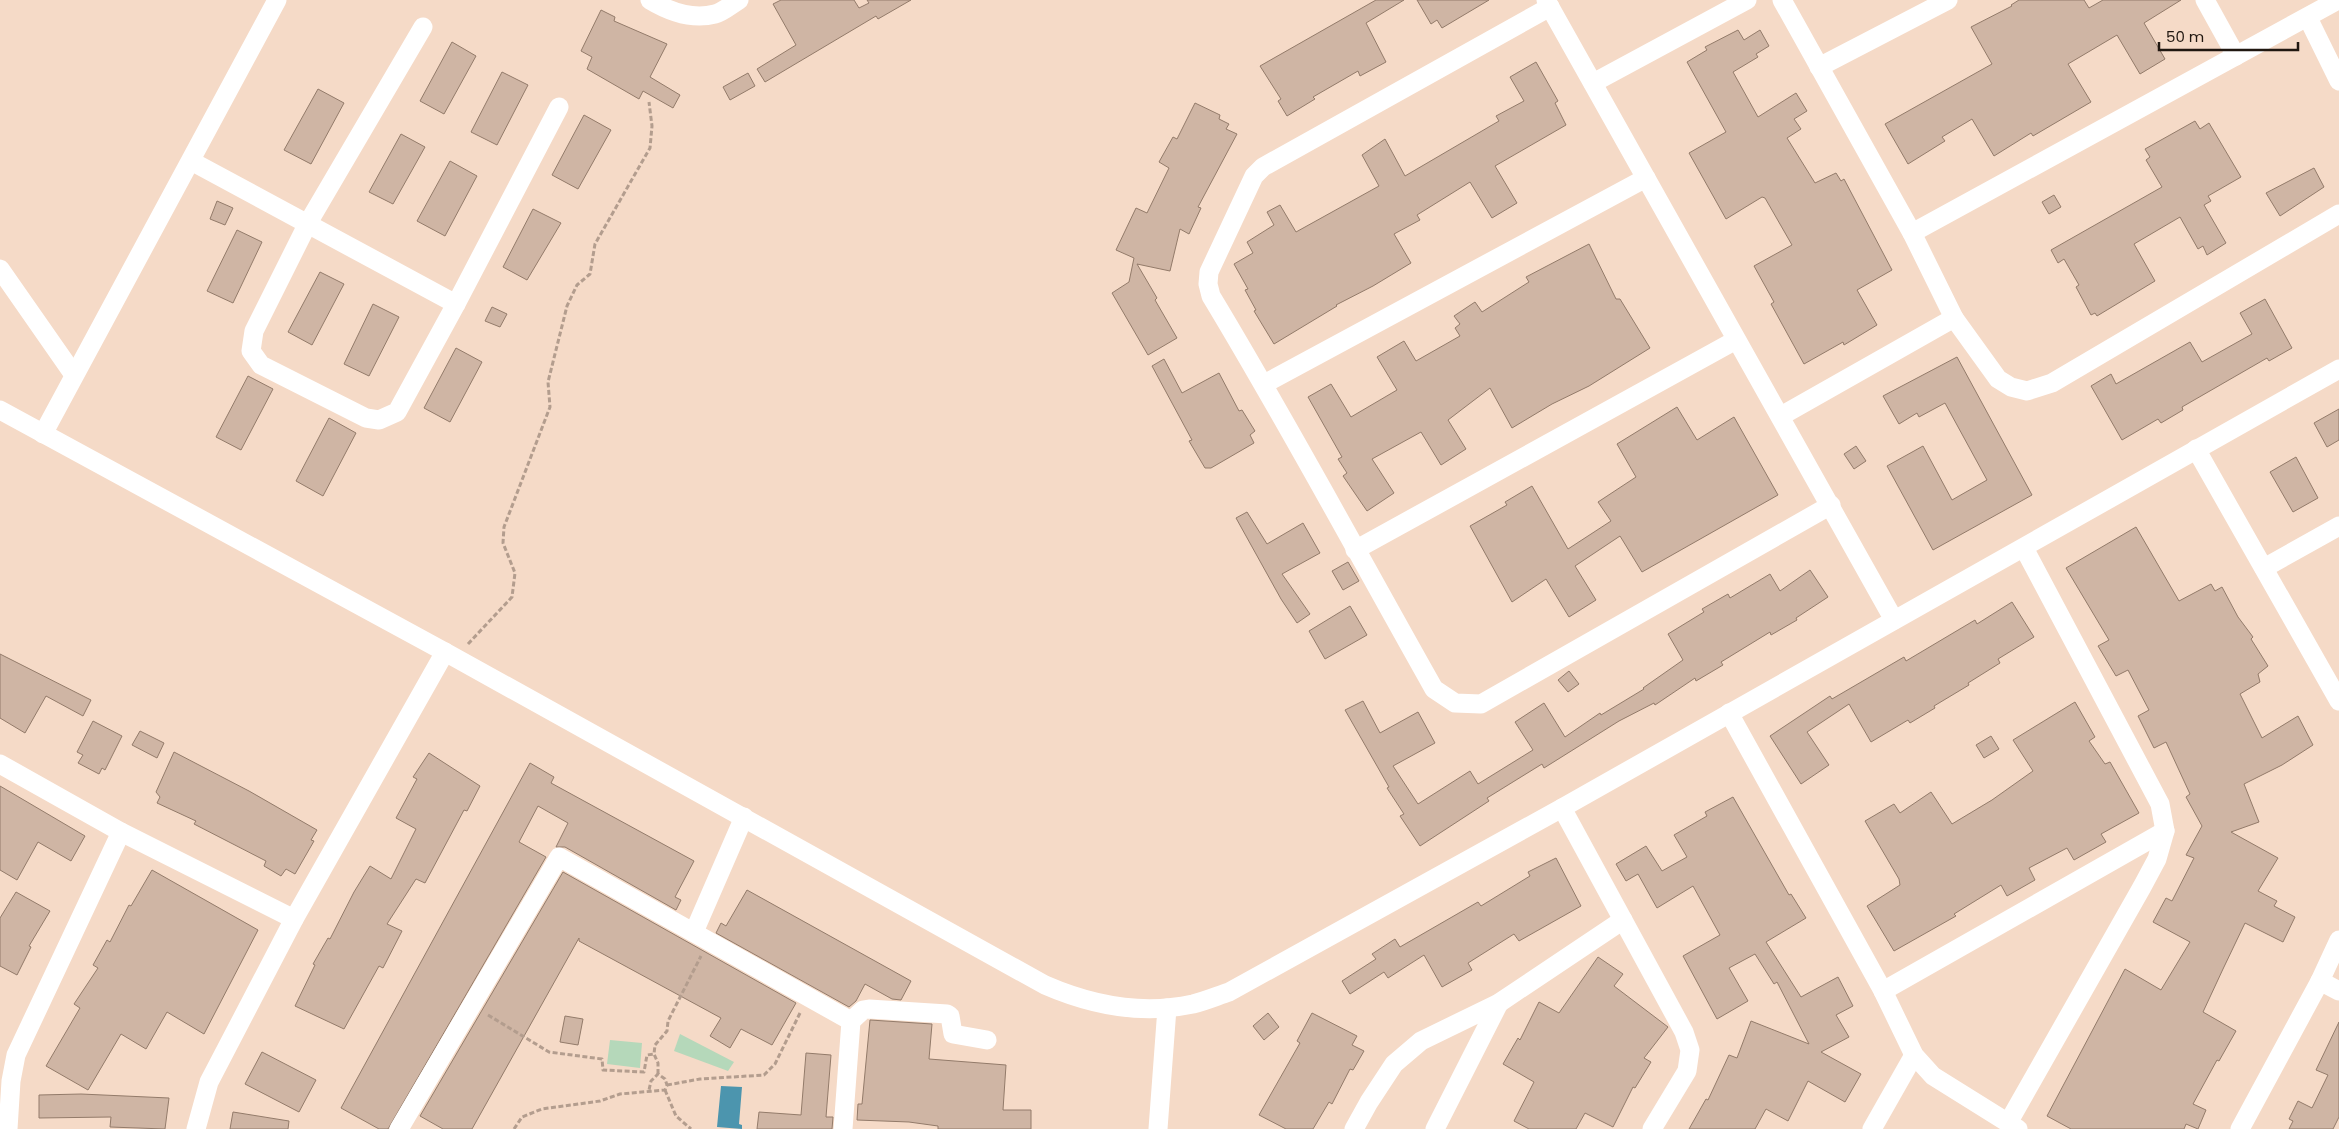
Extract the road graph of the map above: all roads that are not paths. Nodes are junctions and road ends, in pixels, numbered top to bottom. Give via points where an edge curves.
1 (277, 0) edge
2 (650, 0) edge
3 (739, 0) edge
4 (1747, 0) edge
5 (1782, 0) edge
6 (1948, 0) edge
7 (2205, 0) edge
8 (2338, 0) edge
9 (1548, 3) edge
10 (2308, 18) junction
11 (424, 27) dead end
12 (2236, 56) junction
13 (1819, 67) junction
14 (2339, 82) edge
15 (1593, 83) junction
16 (559, 107) dead end
17 (191, 161) junction
18 (1646, 178) junction
19 (2339, 214) edge
20 (308, 223) junction
21 (1912, 233) junction
22 (0, 269) edge
23 (456, 304) junction
24 (1954, 318) junction
25 (1736, 340) junction
26 (2339, 369) edge
27 (74, 375) junction
28 (1264, 384) junction
29 (0, 410) edge
30 (1780, 416) junction
31 (43, 434) junction
32 (2196, 449) junction
33 (1831, 505) junction
34 (2339, 526) edge
35 (2024, 548) junction
36 (1355, 550) junction
37 (2264, 568) junction
38 (1894, 620) junction
39 (450, 654) junction
40 (2339, 701) edge
41 (1729, 713) junction
42 (0, 764) edge
43 (1562, 808) junction
44 (744, 817) junction
45 (2165, 830) junction
46 (121, 832) junction
47 (294, 919) junction
48 (1623, 920) junction
49 (702, 936) junction
50 (2339, 940) edge
51 (2320, 980) junction
52 (1883, 991) junction
53 (2339, 991) edge
54 (1499, 1003) junction
55 (1167, 1008) junction
56 (852, 1021) junction
57 (987, 1040) dead end
58 (1914, 1055) junction
59 (2013, 1126) edge
60 (8, 1129) edge
61 (196, 1129) edge
62 (400, 1129) edge
63 (843, 1129) edge
64 (1158, 1129) edge
65 (1354, 1129) edge
66 (1434, 1129) edge
67 (1652, 1129) edge
68 (1872, 1129) edge
69 (2240, 1129) edge

1 - 17 street
2 - 3 street via 667,10 699,16 716,14
4 - 15 street
5 - 13 street
6 - 13 street
7 - 12 street
8 - 10 street
9 - 15 street
9 - 28 street via 1263,167 1254,176 1209,272 1208,284 1210,296
10 - 12 street
10 - 14 street
11 - 20 street
12 - 21 street
13 - 21 street
15 - 18 street
16 - 23 street
17 - 20 street
17 - 27 street
18 - 25 street
18 - 28 street
19 - 24 street via 2052,383 2028,391 2011,387 1998,379
20 - 23 street
20 - 23 street via 254,330 251,351 261,364 366,418 380,420 397,412
21 - 24 street
22 - 27 street
24 - 30 street
25 - 30 street
25 - 36 street
26 - 32 street
27 - 31 street
28 - 36 street
29 - 31 street
30 - 33 street
31 - 39 street
32 - 35 street
32 - 37 street
33 - 36 street via 1481,704 1455,703 1434,689
33 - 38 street
34 - 37 street
35 - 38 street
35 - 45 street via 2160,804
37 - 40 street
38 - 41 street
39 - 44 street
39 - 47 street
41 - 43 street
41 - 52 street
42 - 46 street
43 - 48 street
43 - 55 street via 1229,992 1194,1004
44 - 49 street
44 - 55 street via 1046,985 1071,996 1124,1007
45 - 52 street
45 - 59 street via 2157,859
46 - 47 street
46 - 60 street via 16,1054
47 - 61 street via 209,1082
48 - 54 street
48 - 67 street via 1684,1032 1690,1050 1687,1071
49 - 56 street
49 - 62 street via 559,858
50 - 51 street
51 - 53 street
51 - 69 street
52 - 58 street
54 - 65 street via 1421,1041 1394,1064
54 - 66 street
55 - 64 street
56 - 57 street via 863,1010 869,1009 947,1014 953,1034
56 - 63 street
58 - 59 street via 1933,1076
58 - 68 street

